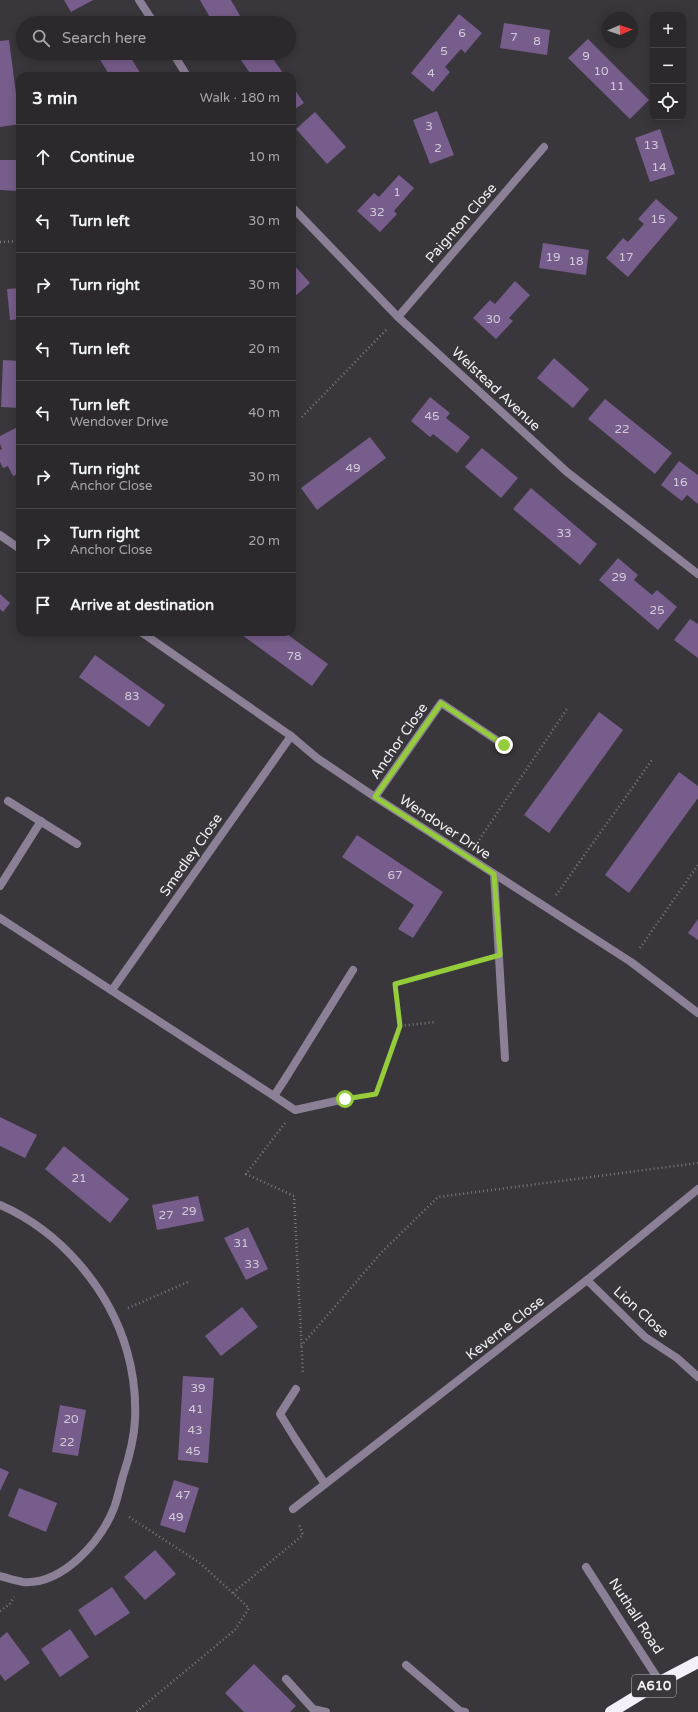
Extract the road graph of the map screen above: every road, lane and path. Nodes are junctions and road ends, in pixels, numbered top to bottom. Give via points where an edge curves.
1 (140, 0) edge
2 (150, 16) edge
3 (177, 60) edge
4 (185, 72) edge
5 (544, 147) dead end
6 (296, 210) edge
7 (16, 240) edge
8 (0, 242) edge
9 (398, 317) junction
10 (302, 416) dead end
11 (0, 535) edge
12 (16, 546) edge
13 (698, 574) edge
14 (147, 636) edge
15 (567, 709) dead end
16 (291, 736) junction
17 (504, 745) dead end
18 (652, 760) dead end
19 (375, 797) junction
20 (8, 801) dead end
21 (40, 821) junction
22 (77, 844) dead end
23 (467, 857) junction
24 (698, 865) edge
25 (494, 874) junction
26 (0, 886) edge
27 (547, 908) junction
28 (0, 918) edge
29 (500, 955) junction
30 (631, 962) junction
31 (353, 970) dead end
32 (112, 990) junction
33 (698, 1014) edge
34 (436, 1022) dead end
35 (400, 1026) junction
36 (505, 1058) dead end
37 (274, 1096) junction
38 (345, 1099) joint
39 (295, 1110) junction
40 (698, 1164) edge
41 (698, 1189) edge
42 (0, 1205) edge
43 (587, 1280) junction
44 (188, 1282) dead end
45 (113, 1314) junction
46 (301, 1346) junction
47 (698, 1377) edge
48 (296, 1389) joint
49 (325, 1484) junction
50 (114, 1508) junction
51 (293, 1508) joint
52 (586, 1567) dead end
53 (0, 1576) edge
54 (233, 1593) junction
55 (698, 1662) edge
56 (406, 1665) dead end
57 (286, 1679) dead end
58 (660, 1682) junction
59 (615, 1711) edge
60 (136, 1712) edge
61 (326, 1712) edge
62 (465, 1712) edge

1 - 2 street
3 - 4 street
5 - 9 street, Paignton Close
6 - 9 street, Welstead Avenue
7 - 8 path
9 - 10 path
9 - 13 street, Welstead Avenue via 566,472
11 - 12 street
14 - 16 street, Wendover Drive
15 - 23 path
16 - 19 street, Wendover Drive via 317,758
16 - 32 street, Smedley Close
17 - 19 street, Anchor Close via 441,703
18 - 27 path
19 - 23 street, Wendover Drive
20 - 21 street
21 - 22 street
21 - 26 street
23 - 25 street, Wendover Drive
24 - 30 path
25 - 27 street, Wendover Drive
25 - 29 street
27 - 30 street, Wendover Drive
28 - 32 street
29 - 35 path via 395,984
29 - 36 street
30 - 33 street, Wendover Drive
31 - 37 street
32 - 37 street
34 - 35 path
35 - 38 path via 376,1094
37 - 39 street
38 - 39 street
39 - 46 path via 246,1174 294,1196
40 - 46 path via 438,1197 381,1253
41 - 43 street, Keverne Close
42 - 45 street via 44,1232 72,1257 97,1287
43 - 47 street, Lion Close via 645,1337 677,1358
43 - 49 street, Keverne Close
44 - 45 path
45 - 50 street via 127,1351 133,1384 135,1420 131,1451
46 - 48 path via 303,1376
48 - 49 street via 280,1414
49 - 51 street, Keverne Close
50 - 53 street via 98,1539 75,1562 48,1578 24,1582
50 - 54 path via 200,1562
51 - 54 path via 303,1535
52 - 58 street, Nuthall Road
54 - 60 path via 249,1608 235,1630
55 - 58 highway, A610
56 - 62 street via 460,1711
57 - 61 street via 313,1709
58 - 59 highway, A610

